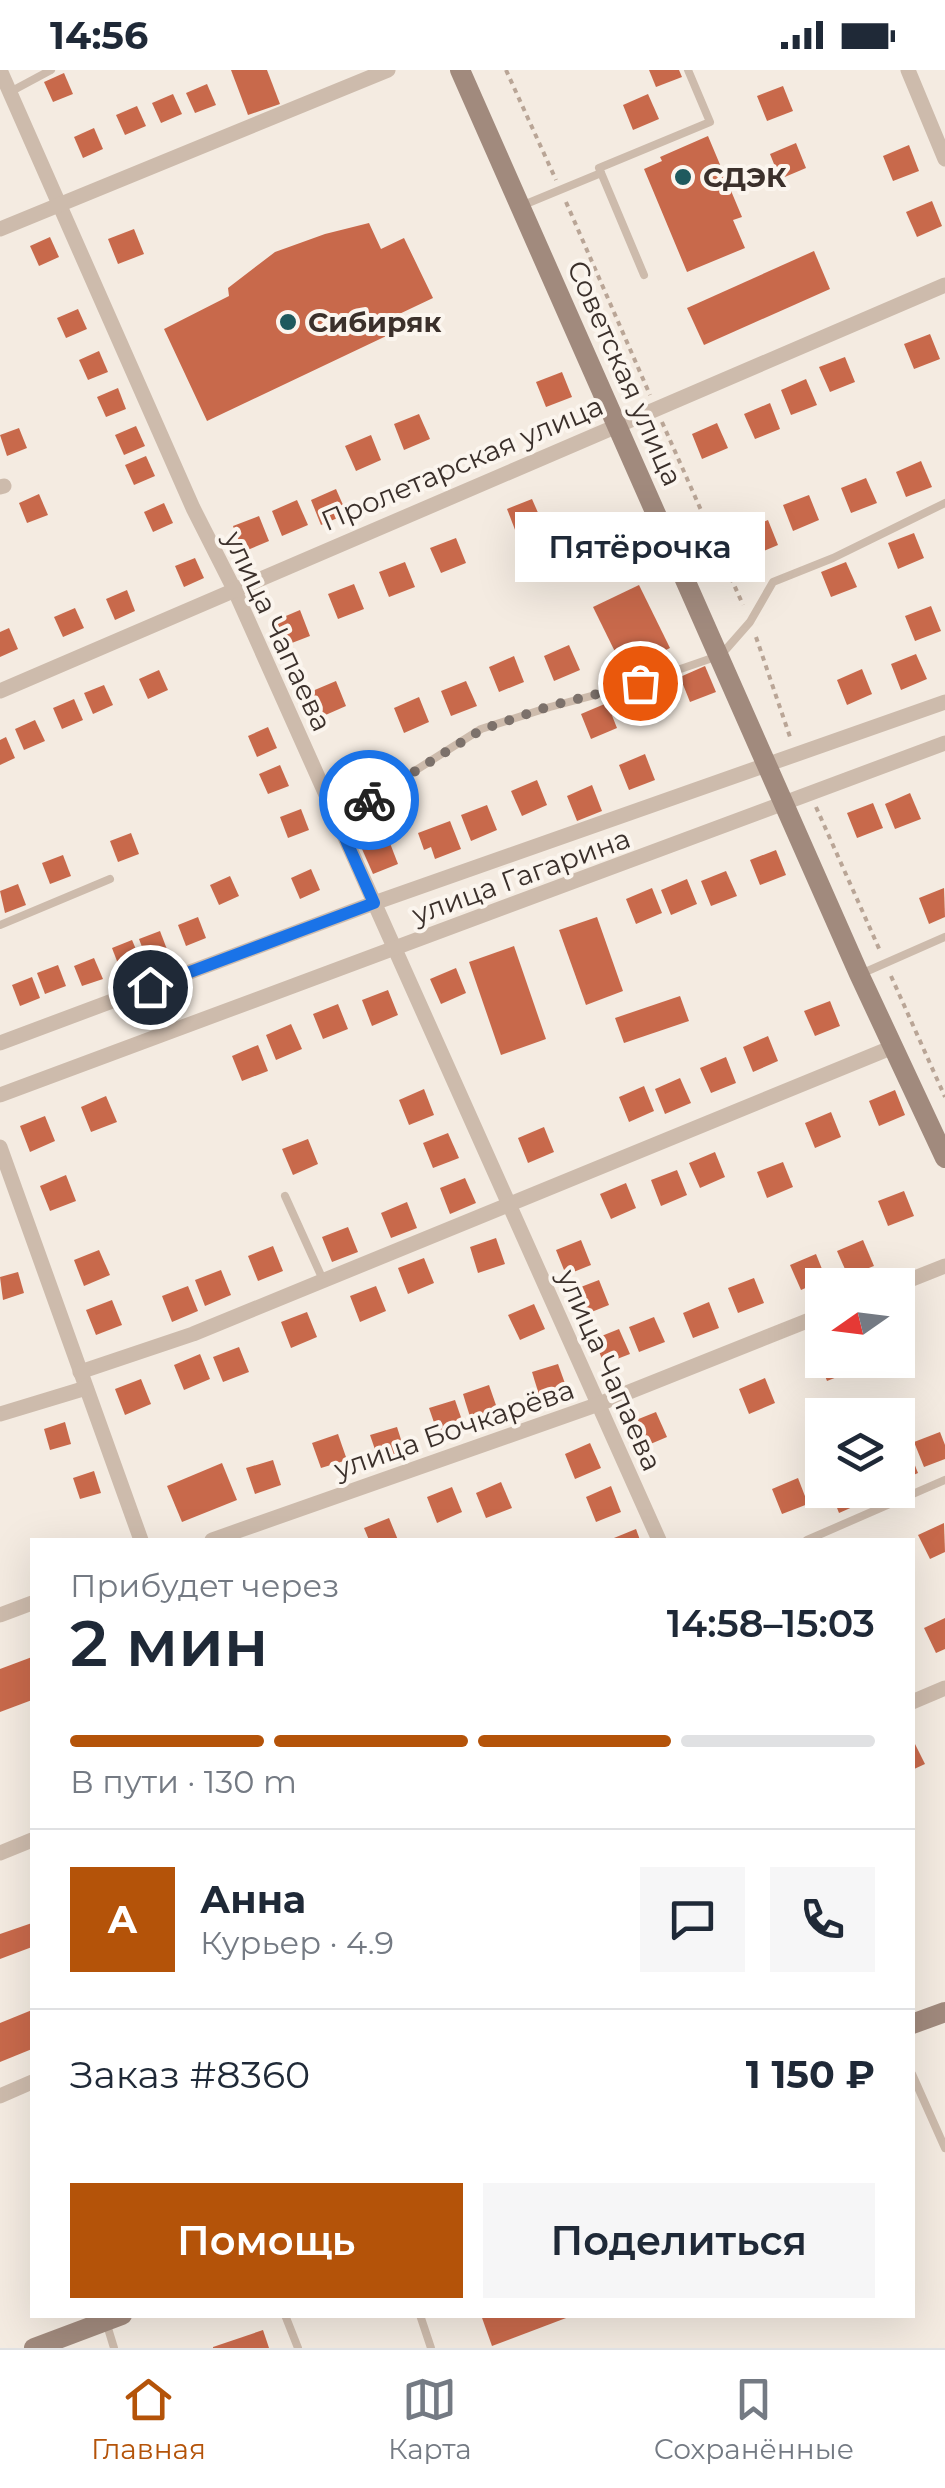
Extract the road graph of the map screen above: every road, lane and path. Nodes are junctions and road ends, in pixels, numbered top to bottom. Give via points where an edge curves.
1 (0, 70) edge
2 (51, 70) edge
3 (388, 70) edge
4 (460, 70) edge
5 (688, 70) edge
6 (908, 70) edge
7 (10, 92) junction
8 (945, 158) edge
9 (601, 173) junction
10 (57, 204) junction
11 (521, 206) junction
12 (0, 229) edge
13 (644, 275) dead end
14 (945, 285) edge
15 (618, 424) junction
16 (945, 504) edge
17 (234, 589) junction
18 (721, 655) junction
19 (0, 691) edge
20 (945, 702) edge
21 (945, 743) edge
22 (768, 764) junction
23 (811, 794) junction
24 (786, 804) junction
25 (337, 820) junction
26 (110, 879) dead end
27 (374, 903) junction
28 (0, 924) edge
29 (945, 938) edge
30 (395, 950) junction
31 (886, 963) junction
32 (859, 974) junction
33 (0, 1043) edge
34 (893, 1047) junction
35 (0, 1095) edge
36 (945, 1097) edge
37 (0, 1147) edge
38 (945, 1158) edge
39 (284, 1196) dead end
40 (508, 1202) junction
41 (945, 1266) edge
42 (915, 1278) edge
43 (324, 1282) junction
44 (805, 1322) edge
45 (80, 1372) junction
46 (86, 1388) junction
47 (599, 1404) junction
48 (0, 1414) edge
49 (945, 1480) edge
50 (140, 1538) edge
51 (218, 1538) edge
52 (658, 1538) edge
53 (812, 1538) edge
54 (30, 1605) edge
55 (0, 1615) edge
56 (945, 1688) edge
57 (915, 1701) edge
58 (30, 1841) edge
59 (0, 1853) edge
60 (945, 2012) edge
61 (915, 2023) edge
62 (915, 2081) edge
63 (30, 2083) edge
64 (0, 2096) edge
65 (945, 2148) edge
66 (114, 2318) edge
67 (285, 2318) edge
68 (421, 2318) edge
69 (34, 2348) edge
70 (114, 2348) edge
71 (298, 2348) edge
72 (432, 2348) edge

1 - 7 street, улица Чапаева
2 - 7 lane
3 - 10 street
4 - 11 street, Советская улица
5 - 9 lane via 710,122 599,168
6 - 8 street
7 - 10 street, улица Чапаева
9 - 11 lane
9 - 13 lane
10 - 12 street
10 - 17 street, улица Чапаева
11 - 15 street, Советская улица
14 - 15 street, Пролетарская улица
15 - 17 street, Пролетарская улица
15 - 18 street, Советская улица
16 - 18 lane via 773,582
17 - 19 street, Пролетарская улица
17 - 25 street, улица Чапаева
18 - 22 street, Советская улица
18 - 25 lane via 481,730
20 - 22 street, улица Гагарина
21 - 23 street, улица Гагарина
22 - 24 street, Советская улица
22 - 27 street, улица Гагарина
23 - 24 street, улица Гагарина
23 - 31 path
24 - 30 street, улица Гагарина
24 - 32 street, Советская улица
25 - 27 street, улица Чапаева
26 - 28 lane
27 - 30 street, улица Чапаева
27 - 33 street, улица Гагарина
29 - 31 lane
30 - 35 street, улица Гагарина
30 - 40 street, улица Чапаева
31 - 32 lane
31 - 36 path
32 - 34 street, Советская улица
34 - 38 street, Советская улица
34 - 40 street
37 - 45 street
39 - 43 lane
40 - 43 street
40 - 47 street, улица Чапаева
41 - 42 street
43 - 45 street
44 - 47 street, улица Бочкарёва
45 - 46 street
46 - 48 street
46 - 50 street
47 - 51 street, улица Бочкарёва
47 - 52 street, улица Чапаева
49 - 53 lane
54 - 55 street
56 - 57 street
58 - 59 street
60 - 61 street
62 - 65 lane
63 - 64 street
66 - 69 street
66 - 70 lane
67 - 71 lane
68 - 72 lane

